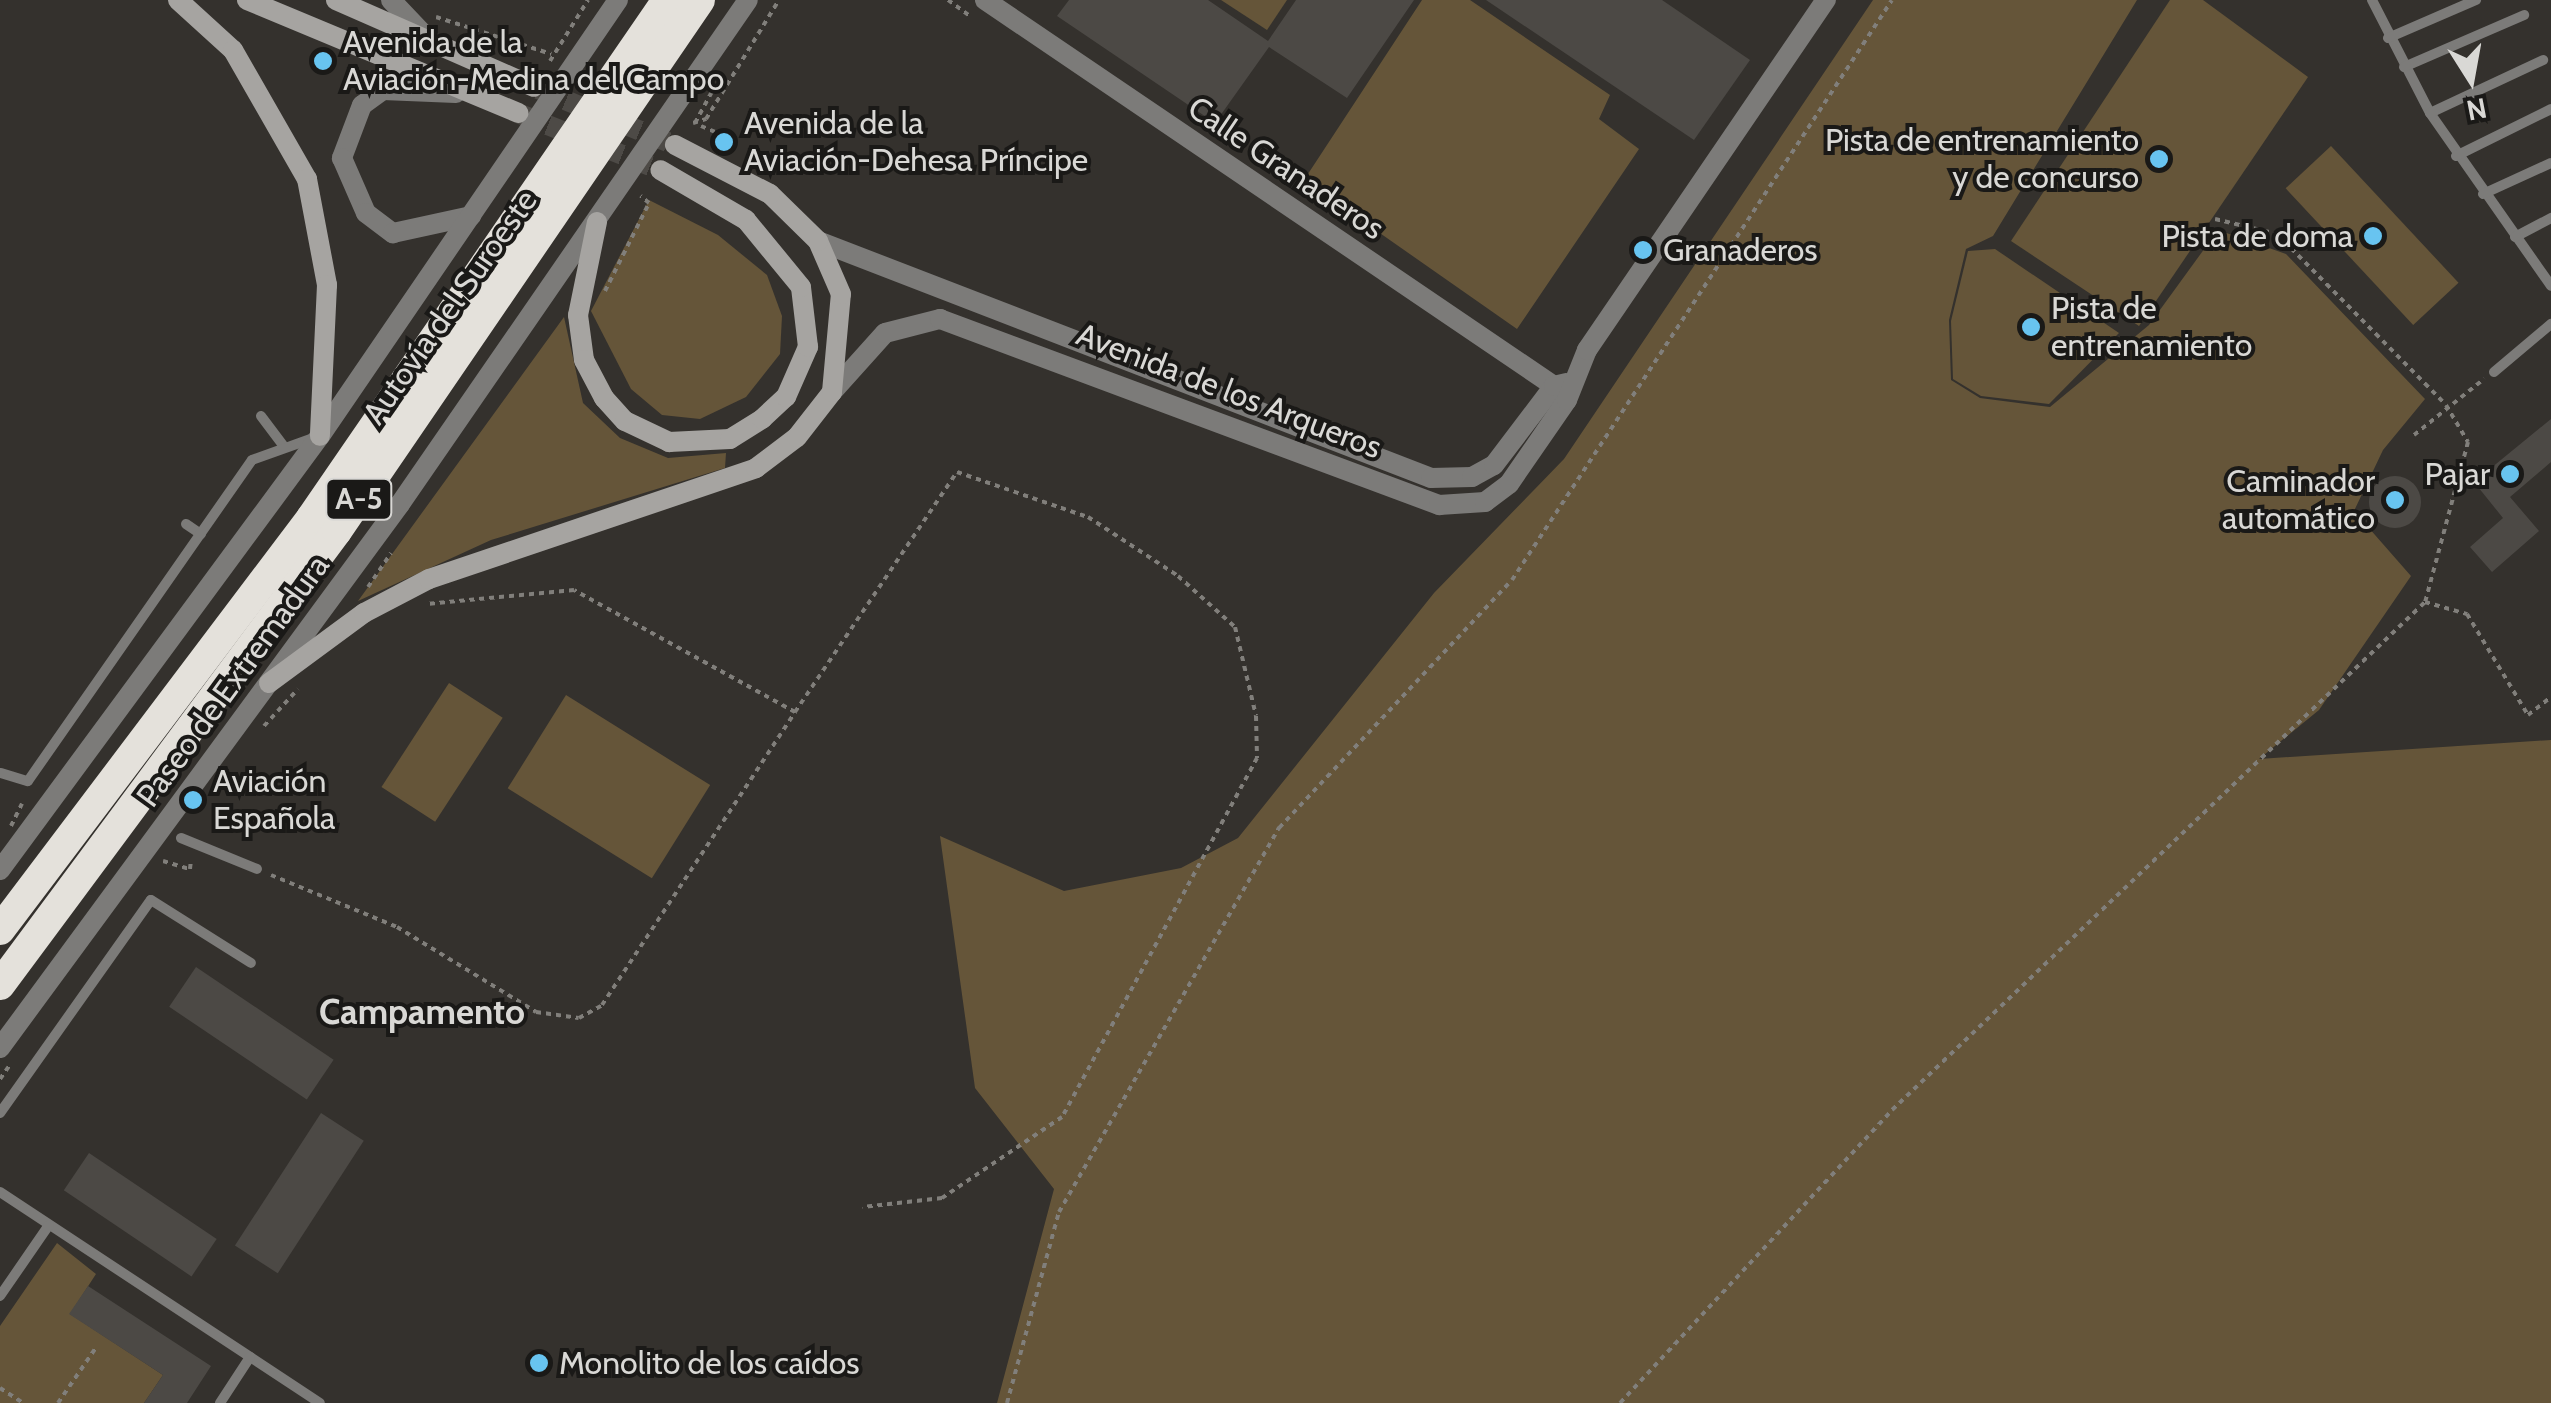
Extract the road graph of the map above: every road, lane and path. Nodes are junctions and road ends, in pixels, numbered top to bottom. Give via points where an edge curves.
1 (178, 0) edge
2 (247, 0) edge
3 (336, 0) edge
4 (391, 0) edge
5 (588, 0) edge
6 (618, 0) edge
7 (667, 0) edge
8 (700, 0) edge
9 (748, 0) edge
10 (779, 0) edge
11 (985, 0) edge
12 (1826, 0) edge
13 (1892, 0) edge
14 (2372, 0) edge
15 (2455, 0) edge
16 (2476, 0) edge
17 (423, 10) dead end
18 (2450, 12) junction
19 (2524, 15) dead end
20 (2388, 38) junction
21 (429, 41) junction
22 (551, 54) junction
23 (2544, 60) dead end
24 (554, 63) dead end
25 (2404, 67) junction
26 (712, 83) dead end
27 (534, 87) tunnel mouth
28 (470, 95) junction
29 (2551, 109) edge
30 (518, 113) tunnel mouth
31 (2430, 113) junction
32 (696, 124) junction
33 (720, 134) dead end
34 (675, 145) tunnel mouth
35 (2456, 156) junction
36 (2551, 163) edge
37 (660, 170) tunnel mouth
38 (2483, 194) junction
39 (641, 196) dead end
40 (471, 216) junction
41 (2551, 218) edge
42 (2215, 219) dead end
43 (597, 222) junction
44 (2515, 237) junction
45 (818, 241) junction
46 (2551, 286) edge
47 (597, 308) dead end
48 (2551, 324) edge
49 (2494, 372) joint
50 (1560, 385) junction
51 (832, 392) junction
52 (2446, 404) junction
53 (260, 416) dead end
54 (2414, 435) dead end
55 (320, 436) junction
56 (283, 445) junction
57 (186, 524) dead end
58 (201, 534) junction
59 (2425, 602) junction
60 (434, 603) dead end
61 (269, 683) junction
62 (2551, 697) edge
63 (795, 712) junction
64 (2, 773) edge
65 (181, 838) dead end
66 (174, 853) dead end
67 (159, 859) dead end
68 (257, 869) joint
69 (0, 870) edge
70 (0, 930) edge
71 (251, 963) dead end
72 (0, 985) edge
73 (0, 1048) edge
74 (0, 1113) edge
75 (0, 1192) edge
76 (863, 1207) dead end
77 (49, 1226) junction
78 (0, 1296) edge
79 (97, 1346) dead end
80 (250, 1357) junction
81 (0, 1388) edge
82 (23, 1403) edge
83 (58, 1403) edge
84 (220, 1403) edge
85 (320, 1403) edge
86 (1007, 1403) edge
87 (1620, 1403) edge

1 - 55 main road via 233,50 308,178 327,285
2 - 28 main road
3 - 21 main road
4 - 21 street
5 - 22 path
6 - 40 street
7 - 70 highway, Autovía del Suroeste / A-5 via 311,518
8 - 72 highway, Autovía del Suroeste / A-5 via 338,531
9 - 43 street, Paseo de Extremadura
10 - 32 path
11 - 50 street, Calle Granaderos
12 - 50 street, Avenida de los Arqueros
13 - 86 path via 1512,580 1279,828 1059,1212
14 - 20 lane
15 - 18 lane
16 - 18 lane
17 - 22 path
18 - 20 lane
19 - 25 lane
20 - 25 lane
21 - 27 main road
22 - 24 path
23 - 31 lane
25 - 31 lane
26 - 32 path via 718,88
28 - 30 main road
28 - 40 street via 384,90 362,105 342,158 366,213 393,233
29 - 35 lane
31 - 35 lane
32 - 33 path
34 - 45 main road via 770,194
35 - 38 lane
36 - 38 lane
37 - 43 main road via 763,235 788,262 809,315 796,378 762,419 730,438 670,442 625,421 584,360 578,315
38 - 44 lane
39 - 47 path via 649,202
40 - 55 street
41 - 44 lane
42 - 52 path via 2277,234
43 - 61 street, Paseo de Extremadura
44 - 46 lane
45 - 50 street, Avenida de los Arqueros via 1431,478 1472,477 1494,466
45 - 51 main road via 841,294
48 - 49 lane
49 - 52 path
50 - 51 street, Avenida de los Arqueros via 1566,400 1508,484 1462,506 1439,506 940,319 885,334
51 - 61 main road via 797,438 756,468 429,578 364,612
52 - 54 path
52 - 59 path via 2468,442
53 - 56 lane
55 - 56 lane
55 - 69 street
56 - 58 lane via 252,460
57 - 58 lane
58 - 64 lane via 31,783
59 - 62 path via 2466,614 2528,715
59 - 87 path via 1892,1110
60 - 63 path via 574,590
61 - 73 street, Paseo de Extremadura
63 - 68 path via 602,1004 579,1018 536,1012 398,927
63 - 76 path via 957,472 1088,517 1178,576 1236,627 1256,716 1257,758 1062,1117 942,1198
65 - 68 lane
66 - 67 path via 194,861 190,869
71 - 74 lane via 151,900
75 - 77 lane
77 - 78 lane
77 - 80 lane
79 - 83 path
80 - 84 lane
80 - 85 lane
81 - 82 path

